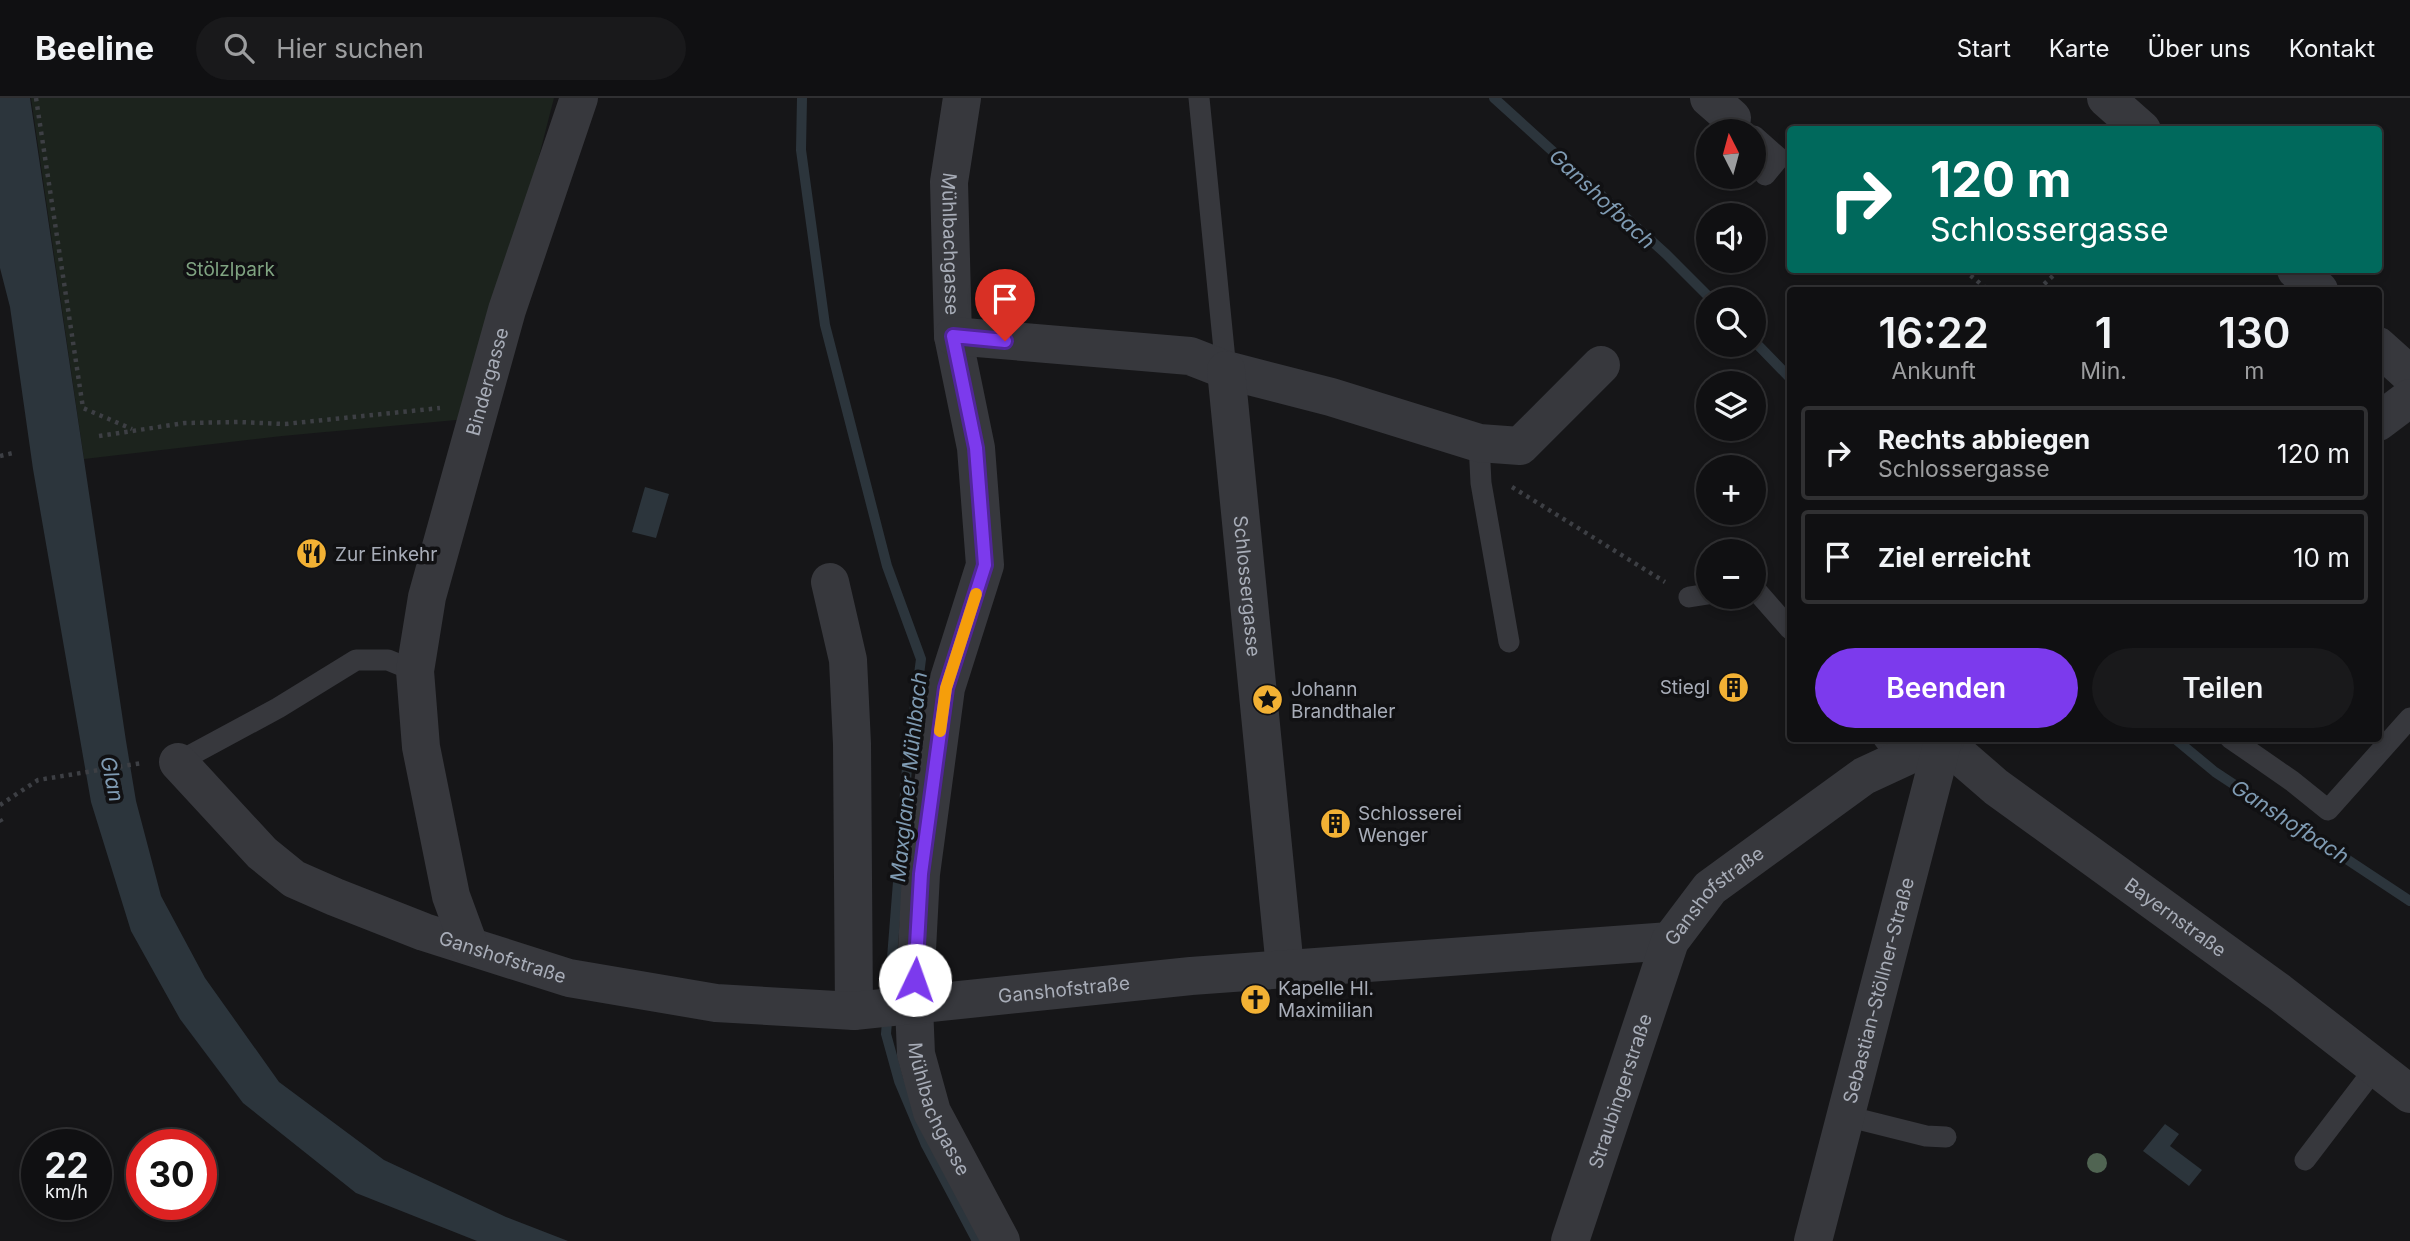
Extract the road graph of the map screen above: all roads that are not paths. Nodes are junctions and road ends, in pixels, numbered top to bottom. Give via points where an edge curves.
1 (579, 98) edge
2 (962, 98) edge
3 (1199, 98) edge
4 (2106, 98) edge
5 (2138, 126) edge
6 (1766, 147) edge
7 (1766, 174) edge
8 (2299, 273) edge
9 (2316, 287) edge
10 (953, 336) junction
11 (2382, 350) edge
12 (1601, 365) dead end
13 (1226, 370) junction
14 (2410, 375) edge
15 (2410, 398) edge
16 (2382, 419) edge
17 (1479, 454) junction
18 (831, 582) dead end
19 (1766, 601) edge
20 (1787, 626) edge
21 (1509, 642) dead end
22 (415, 671) junction
23 (2410, 718) edge
24 (1933, 742) edge
25 (1944, 742) edge
26 (1947, 742) edge
27 (2236, 742) edge
28 (1891, 749) edge
29 (178, 762) joint
30 (1670, 941) junction
31 (469, 945) junction
32 (1285, 968) junction
33 (885, 1009) junction
34 (2376, 1067) junction
35 (2410, 1094) edge
36 (1846, 1116) junction
37 (1946, 1137) dead end
38 (2305, 1160) dead end
39 (1001, 1241) edge
40 (1570, 1241) edge
41 (1813, 1241) edge

1 - 22 street, Bindergasse via 507,310 427,597
2 - 10 street, Mühlbachgasse via 949,182
3 - 13 lane
4 - 5 street
6 - 7 lane via 1779,158
8 - 9 street
10 - 13 street via 1190,356
10 - 33 street, Mühlbachgasse via 976,448 985,565 946,688 921,874
11 - 14 street
12 - 17 street via 1520,446
13 - 17 street via 1331,397
13 - 32 street, Schlossergasse
15 - 16 street
17 - 21 lane
18 - 33 street, Mühlbachgasse via 848,660 852,744
19 - 20 lane
22 - 29 lane via 388,660 356,660
22 - 31 street, Bindergasse via 424,760 451,896
23 - 27 lane via 2328,810
24 - 28 street, Ganshofstraße
25 - 36 street, Sebastian-Stöllner-Straße
26 - 34 street, Bayernstraße via 1996,787
28 - 30 street, Ganshofstraße via 1864,776 1710,888
29 - 31 street, Ganshofstraße via 262,853 294,879 373,914
30 - 32 street, Ganshofstraße
30 - 40 street, Straubingerstraße
31 - 33 street, Ganshofstraße via 569,978 716,1003
32 - 33 street, Ganshofstraße
33 - 39 street, Mühlbachgasse via 916,1054 932,1112
34 - 35 street, Bayernstraße
34 - 38 lane
36 - 37 lane
36 - 41 street, Sebastian-Stöllner-Straße

